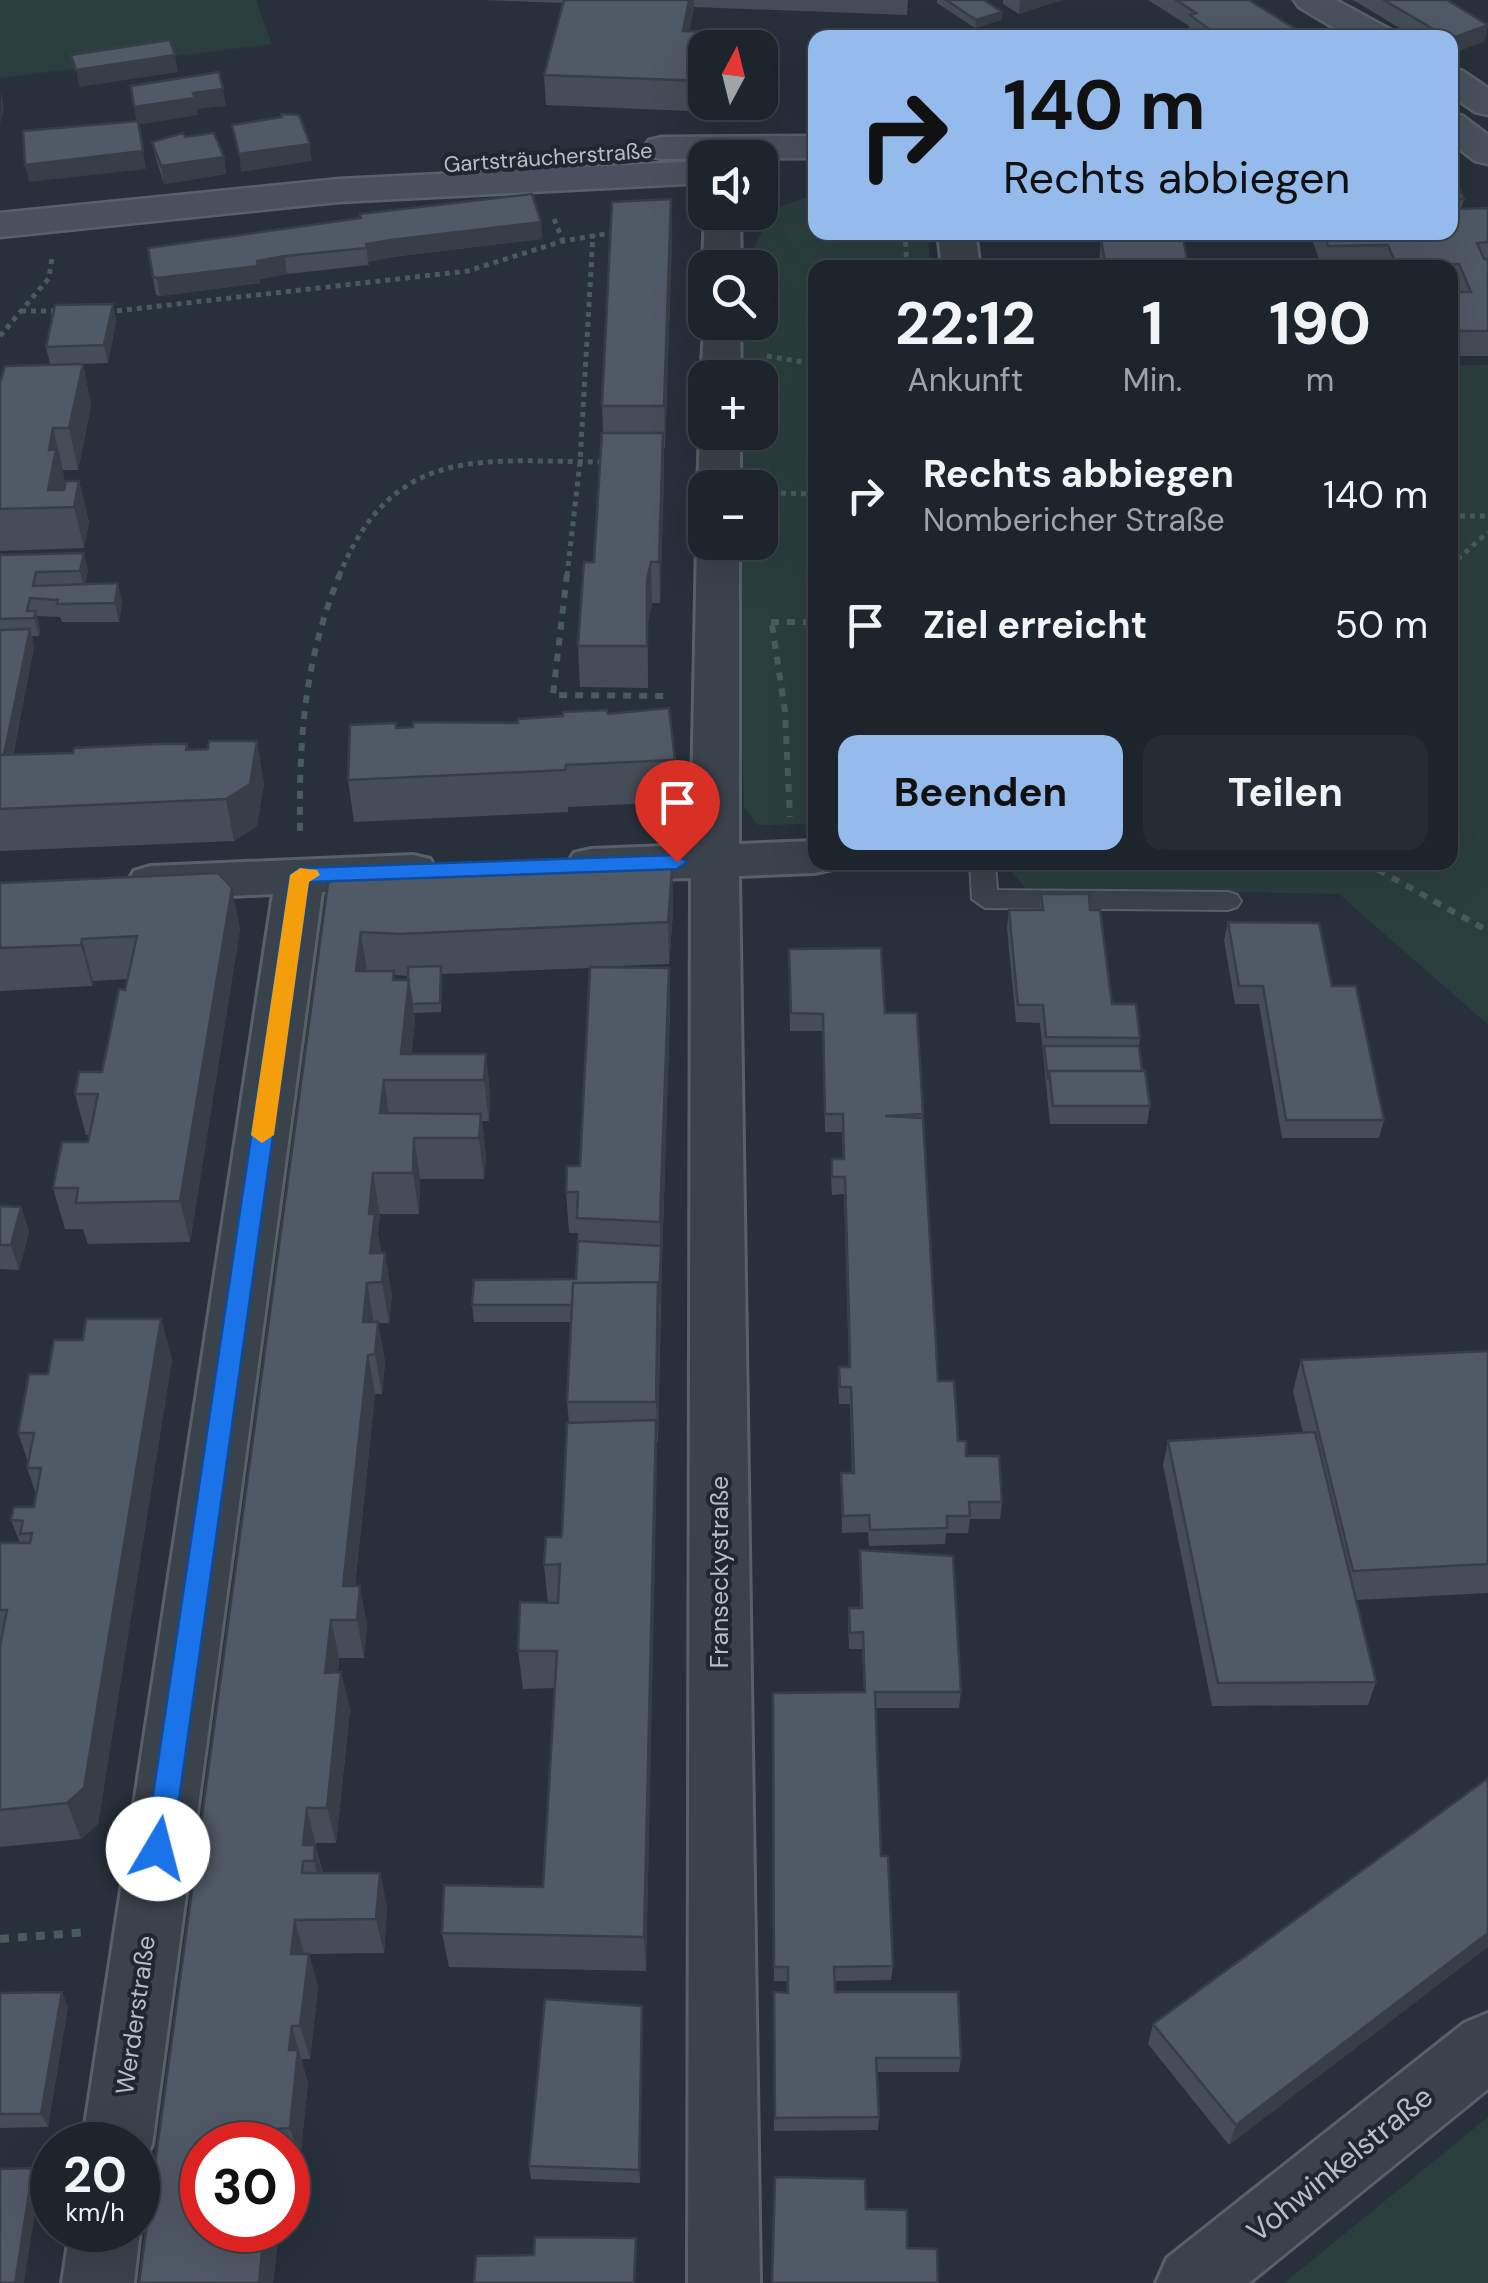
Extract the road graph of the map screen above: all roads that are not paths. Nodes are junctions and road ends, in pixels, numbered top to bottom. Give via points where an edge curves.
1 (1296, 5) edge
2 (1319, 30) edge
3 (1358, 30) edge
4 (808, 148) edge
5 (778, 152) edge
6 (688, 162) edge
7 (778, 170) edge
8 (808, 170) edge
9 (0, 225) edge
10 (718, 560) edge
11 (804, 857) edge
12 (714, 860) junction
13 (557, 866) edge
14 (458, 870) edge
15 (983, 870) edge
16 (300, 875) junction
17 (112, 885) edge
18 (1228, 901) dead end
19 (1488, 2046) edge
20 (120, 2122) edge
21 (103, 2252) edge
22 (98, 2283) edge
23 (724, 2283) edge
24 (1192, 2283) edge

1 - 2 street
1 - 3 street
4 - 5 street, Gartsträucherstraße
6 - 9 street, Gartsträucherstraße
7 - 8 street
10 - 12 street, Franseckystraße
11 - 12 street
12 - 13 street
12 - 23 street, Franseckystraße
14 - 16 street
15 - 18 lane via 985,900
16 - 17 street
16 - 20 street, Werderstraße
19 - 24 street, Vohwinkelstraße
21 - 22 street

